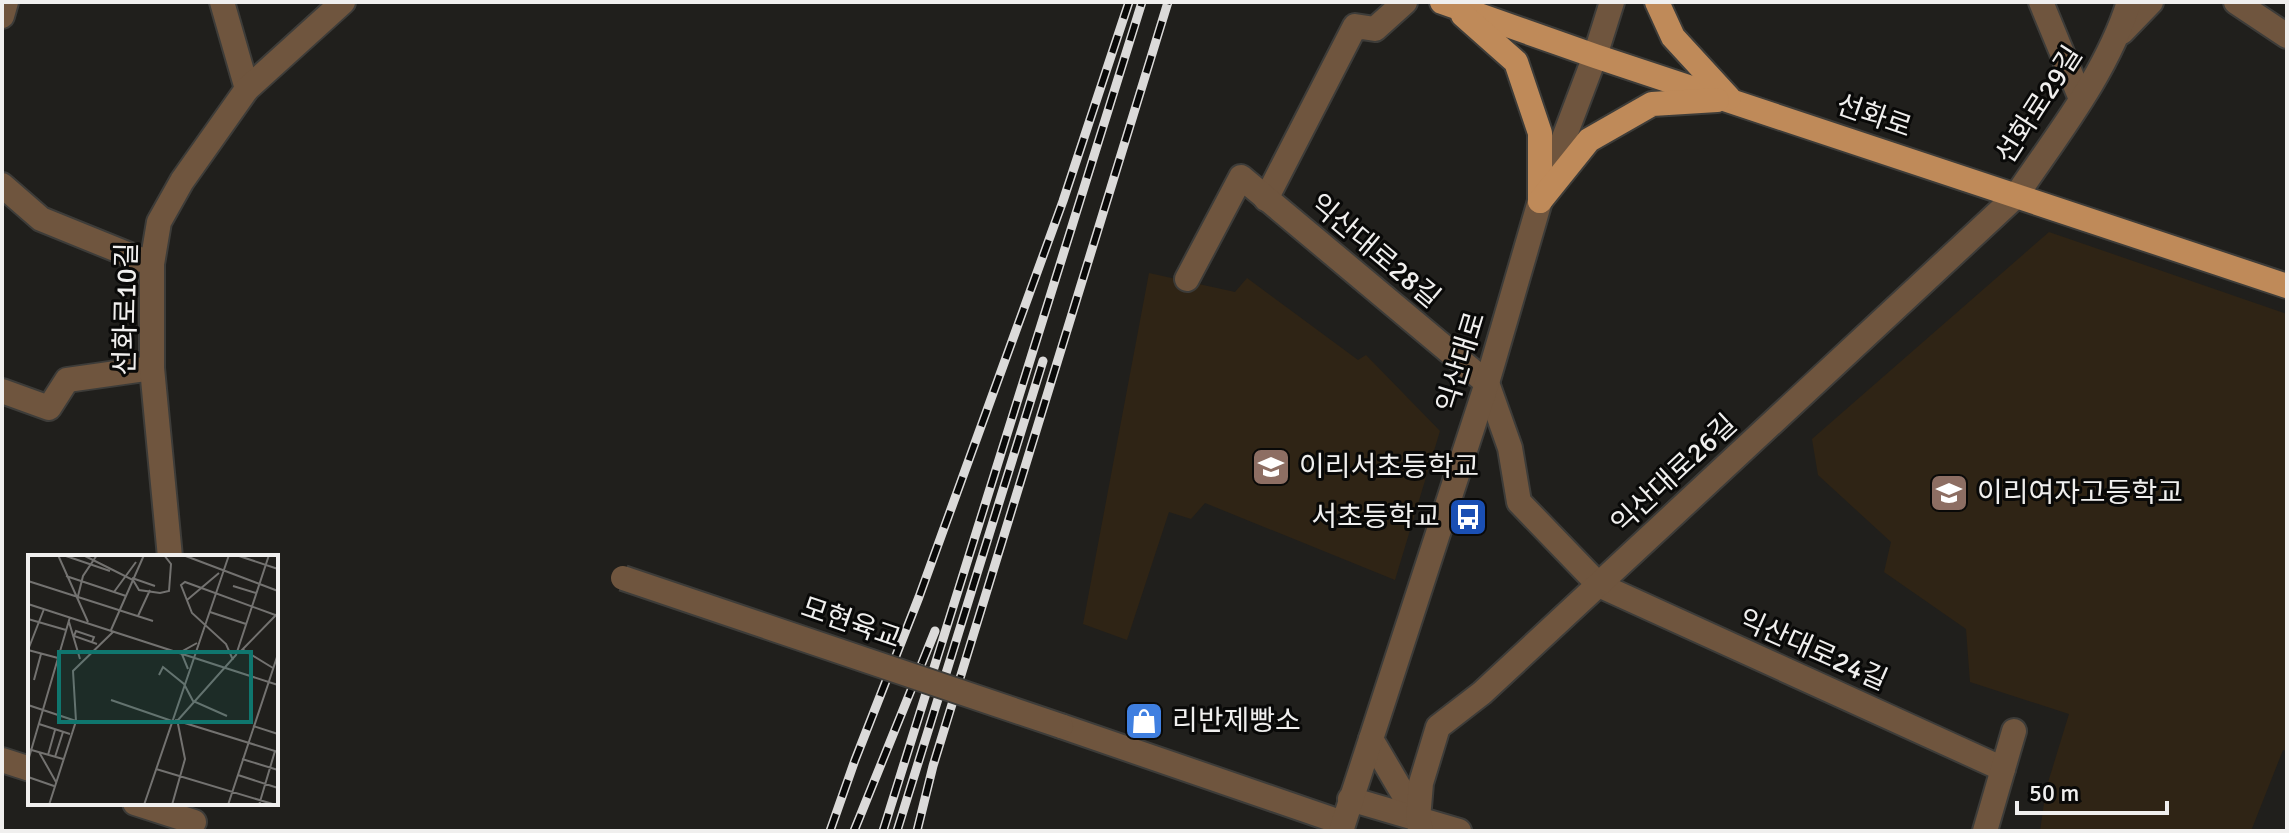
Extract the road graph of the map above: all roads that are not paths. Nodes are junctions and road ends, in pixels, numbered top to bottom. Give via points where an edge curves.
1 (6, 2) edge
2 (222, 2) edge
3 (343, 2) edge
4 (1405, 2) edge
5 (1612, 2) edge
6 (1657, 2) edge
7 (2041, 2) edge
8 (2129, 2) edge
9 (2151, 2) edge
10 (2236, 2) edge
11 (1454, 3) edge
12 (2, 16) edge
13 (2119, 36) junction
14 (2287, 36) edge
15 (1595, 56) junction
16 (247, 89) junction
17 (1731, 99) junction
18 (2081, 99) junction
19 (2, 185) edge
20 (2016, 196) junction
21 (1266, 199) junction
22 (1540, 201) junction
23 (152, 264) junction
24 (1187, 279) dead end
25 (2287, 286) edge
26 (152, 368) junction
27 (1487, 383) junction
28 (2, 391) edge
29 (170, 555) edge
30 (623, 578) dead end
31 (1599, 585) junction
32 (2014, 731) dead end
33 (1371, 739) junction
34 (2, 760) edge
35 (28, 768) edge
36 (2003, 769) junction
37 (142, 805) edge
38 (1345, 818) edge
39 (193, 819) edge
40 (1419, 825) edge
41 (1459, 831) edge
42 (1985, 831) edge

1 - 12 street
2 - 16 street
3 - 16 street, 선화로10길
4 - 21 street via 1375,29 1355,26
5 - 15 street, 익산대로
6 - 17 main road via 1673,37
7 - 18 street
8 - 13 street, 선화로29길
9 - 13 street
10 - 14 street
11 - 15 main road, 선화로
11 - 22 main road via 1516,62 1540,133
13 - 18 street, 선화로29길
15 - 17 main road, 선화로
15 - 22 street, 익산대로
16 - 23 street, 선화로10길 via 159,222
17 - 20 main road, 선화로
17 - 22 main road via 1652,104 1589,140
18 - 20 street, 선화로29길
19 - 23 street via 41,219
20 - 25 main road, 선화로
20 - 31 street, 익산대로26길
21 - 24 street, 익산대로28길 via 1241,177
21 - 27 street, 익산대로28길
22 - 27 street, 익산대로
23 - 26 street, 선화로10길
26 - 28 street via 67,380 49,408
26 - 29 street, 선화로10길
27 - 31 street via 1510,448 1519,502
27 - 33 street, 익산대로
30 - 38 street, 모현육교, bridge
31 - 36 street, 익산대로24길
31 - 40 street, 익산대로26길 via 1438,727 1421,783
32 - 36 street
33 - 38 street, 익산대로
33 - 40 street
34 - 35 street
36 - 42 street
37 - 39 street
38 - 40 street, 모현육교
40 - 41 street, 모현육교

